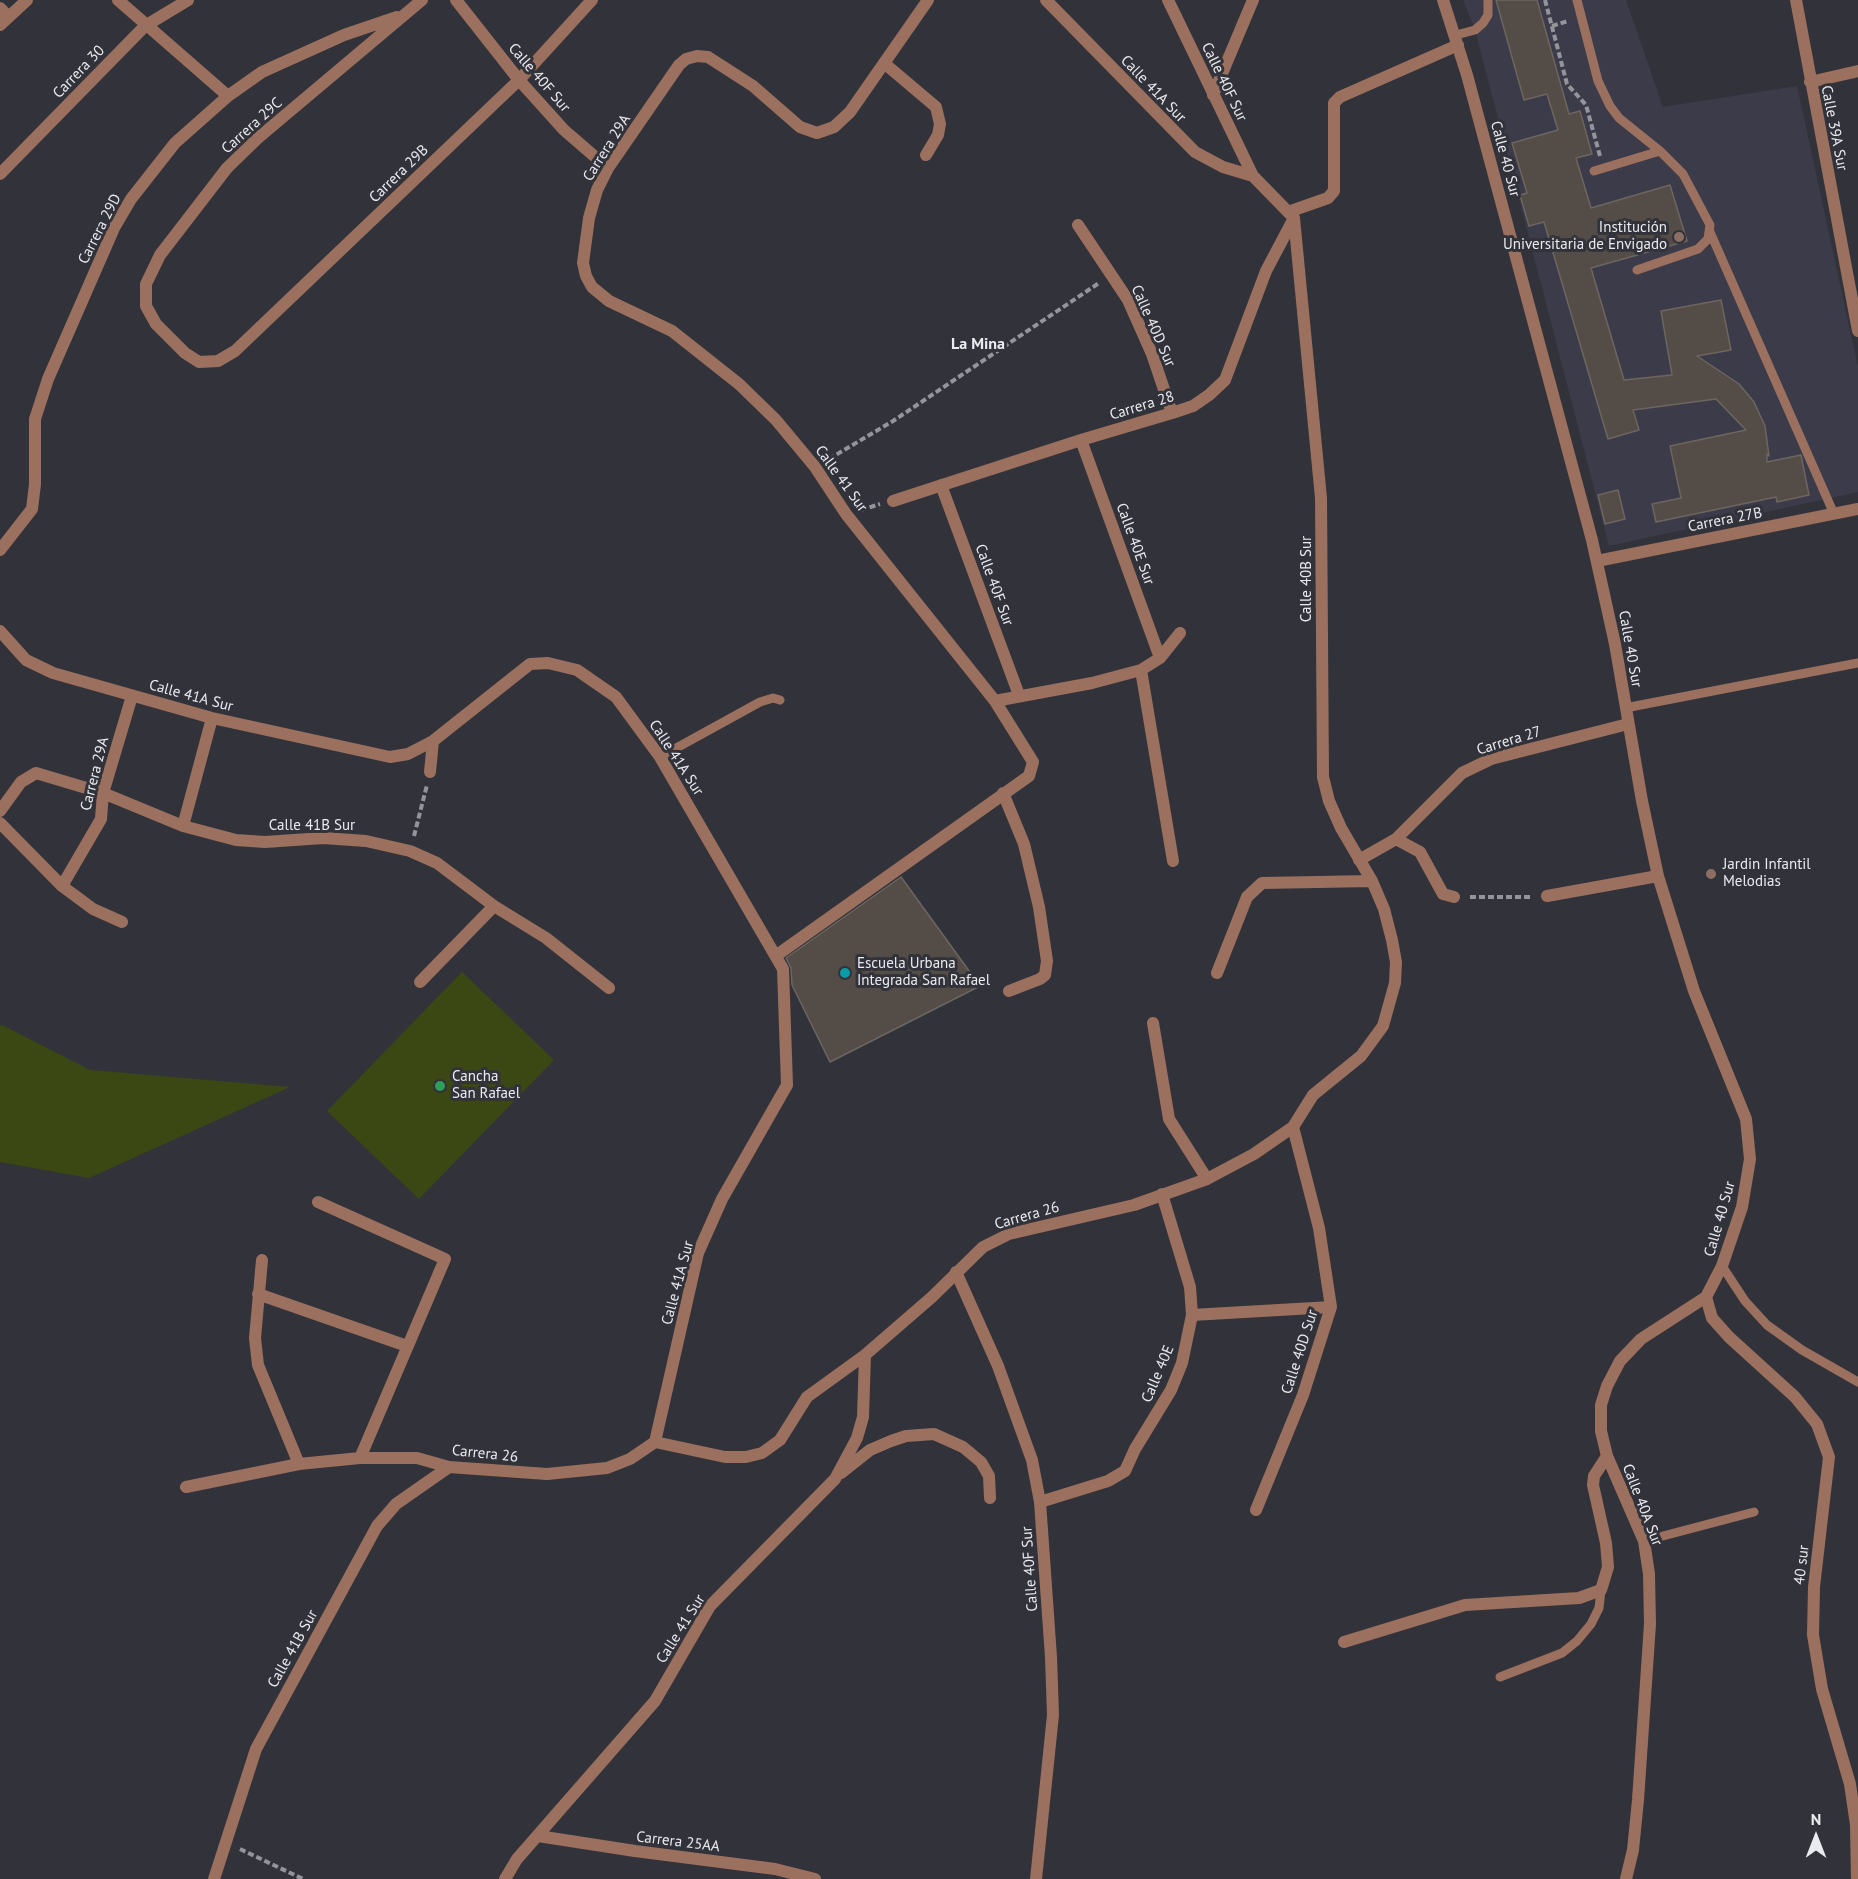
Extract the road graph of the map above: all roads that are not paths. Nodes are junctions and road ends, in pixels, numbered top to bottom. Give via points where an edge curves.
1 (27, 0) edge
2 (118, 0) edge
3 (188, 0) edge
4 (422, 0) edge
5 (456, 0) edge
6 (592, 0) edge
7 (928, 0) edge
8 (1046, 0) edge
9 (1168, 0) edge
10 (1253, 0) edge
11 (1443, 0) edge
12 (1488, 0) edge
13 (1577, 0) edge
14 (1796, 0) edge
15 (404, 15) junction
16 (3, 16) edge
17 (145, 26) junction
18 (1457, 40) junction
19 (884, 63) junction
20 (1858, 72) edge
21 (519, 80) junction
22 (1810, 82) junction
23 (1213, 95) junction
24 (228, 96) junction
25 (1660, 151) junction
26 (926, 155) dead end
27 (608, 168) junction
28 (1599, 170) road end
29 (0, 174) edge
30 (1253, 176) junction
31 (1291, 215) junction
32 (1078, 225) dead end
33 (1710, 232) junction
34 (1637, 270) dead end
35 (586, 276) joint
36 (1858, 332) edge
37 (218, 362) joint
38 (1172, 413) junction
39 (1081, 440) junction
40 (942, 485) junction
41 (893, 501) road end
42 (1858, 509) edge
43 (1834, 514) junction
44 (0, 550) edge
45 (1597, 561) junction
46 (0, 631) edge
47 (1180, 633) dead end
48 (1160, 658) junction
49 (1858, 663) edge
50 (1141, 670) junction
51 (1019, 695) junction
52 (132, 696) junction
53 (780, 700) dead end
54 (995, 701) junction
55 (1624, 708) junction
56 (212, 718) junction
57 (1628, 724) junction
58 (433, 741) junction
59 (660, 757) junction
60 (430, 772) road end
61 (103, 793) junction
62 (1002, 794) junction
63 (0, 811) edge
64 (0, 823) edge
65 (183, 826) junction
66 (1396, 839) junction
67 (1359, 860) junction
68 (1173, 861) dead end
69 (1658, 876) junction
70 (1372, 881) junction
71 (62, 886) junction
72 (1547, 896) road end
73 (1454, 897) road end
74 (494, 906) junction
75 (122, 922) dead end
76 (777, 955) junction
77 (1217, 973) dead end
78 (420, 982) dead end
79 (1395, 983) joint
80 (609, 988) dead end
81 (1009, 991) dead end
82 (1153, 1023) dead end
83 (1293, 1127) junction
84 (1207, 1179) junction
85 (1162, 1194) junction
86 (318, 1202) dead end
87 (262, 1260) dead end
88 (1722, 1266) junction
89 (956, 1272) junction
90 (258, 1294) junction
91 (1706, 1297) junction
92 (1331, 1307) junction
93 (1192, 1315) junction
94 (407, 1346) junction
95 (865, 1355) junction
96 (1858, 1382) edge
97 (655, 1442) junction
98 (1607, 1456) junction
99 (360, 1458) junction
100 (299, 1464) junction
101 (449, 1467) junction
102 (835, 1479) junction
103 (186, 1487) dead end
104 (990, 1498) dead end
105 (1040, 1502) junction
106 (1256, 1510) dead end
107 (1754, 1512) dead end
108 (1644, 1541) junction
109 (1601, 1590) junction
110 (1344, 1642) dead end
111 (1500, 1677) dead end
112 (538, 1836) junction
113 (214, 1879) edge
114 (505, 1879) edge
115 (815, 1879) edge
116 (1036, 1879) edge
117 (1626, 1879) edge
118 (1857, 1879) edge

1 - 16 street
2 - 17 street
3 - 17 street, Carrera 30
4 - 15 street, Carrera 29C
5 - 21 street, Calle 40F Sur
6 - 21 street, Carrera 29B
7 - 19 street
8 - 30 street, Calle 41A Sur via 1195,152 1222,168
9 - 23 street, Calle 40F Sur
10 - 23 street
11 - 18 street, Calle 40 Sur
12 - 18 lane via 1488,15 1483,23
13 - 25 lane via 1603,92 1619,118
14 - 22 street, Calle 39A Sur
15 - 24 street, Carrera 29D via 303,53 262,72
15 - 37 street, Carrera 29C via 227,168 160,255 146,284 146,306 156,324 185,353 200,362
17 - 24 street
17 - 29 street, Carrera 30
18 - 31 street via 1334,103 1334,191 1328,198
18 - 45 street, Calle 40 Sur
19 - 26 street via 936,107 938,135
19 - 27 street, Carrera 29A via 850,112 834,127 817,133 806,131 753,86 708,57 697,56 679,65
20 - 22 street
21 - 27 street, Calle 40F Sur via 564,130
21 - 37 street, Carrera 29B via 235,351
22 - 36 street, Calle 39A Sur
23 - 30 street, Calle 40F Sur
24 - 44 street, Carrera 29D via 175,143 130,199 114,228 48,379 35,419 32,509
25 - 28 lane
25 - 33 lane via 1683,174 1708,218
27 - 35 street, Carrera 29A via 589,218 583,263
30 - 31 street
31 - 38 street, Carrera 28 via 1225,380 1193,406
31 - 67 street, Calle 40B Sur via 1322,498 1323,777 1329,801
32 - 38 street, Calle 40D Sur via 1128,300
33 - 34 lane via 1698,249
33 - 43 lane
35 - 54 street, Calle 41 Sur via 592,287 609,301 672,331 739,384 776,420
38 - 39 street, Carrera 28
39 - 40 street, Carrera 28
39 - 48 street, Calle 40E Sur
40 - 41 street, Carrera 28
40 - 51 street, Calle 40F Sur
42 - 43 street, Carrera 27B
43 - 45 street, Carrera 27B
45 - 55 street, Calle 40 Sur
46 - 52 street, Calle 41A Sur via 26,660 40,668
47 - 48 street
48 - 50 street
49 - 55 lane
50 - 51 street
50 - 68 street
51 - 54 street
52 - 56 street, Calle 41A Sur
52 - 61 street, Carrera 29A
53 - 59 lane via 760,702
54 - 62 street, Calle 41 Sur via 1033,762 1029,776
55 - 57 street, Calle 40 Sur
56 - 58 street, Calle 41A Sur via 390,757 408,754
56 - 65 street
57 - 66 street, Carrera 27 via 1491,759 1462,773
57 - 69 street, Calle 40 Sur
58 - 59 street, Calle 41A Sur via 517,672 530,664 548,663 577,670 616,697
58 - 60 street
59 - 76 street, Calle 41A Sur
61 - 63 street, Calle 41B Sur via 36,773 21,782
61 - 65 street, Calle 41B Sur
61 - 71 street, Carrera 29A via 100,819
62 - 76 street
62 - 81 street via 1024,844 1047,961 1040,980
64 - 71 street
65 - 74 street, Calle 41B Sur via 236,840 323,838 366,841 410,851 437,863
66 - 67 street, Carrera 27
66 - 73 street via 1420,852 1443,894
67 - 70 street, Calle 40B Sur
69 - 72 street
69 - 88 street, Calle 40 Sur via 1694,991 1746,1119 1750,1159 1742,1207
70 - 77 street via 1262,883 1247,897
70 - 79 street, Calle 40B Sur via 1392,940
71 - 75 street via 93,909
74 - 78 street
74 - 80 street, Calle 41B Sur via 546,938
76 - 97 street, Calle 41A Sur via 783,969 787,1085 722,1199 698,1253
79 - 83 street, Carrera 26 via 1375,1040 1313,1095
82 - 84 street via 1169,1119
83 - 84 street, Carrera 26
83 - 92 street, Calle 40D Sur via 1319,1228
84 - 85 street, Carrera 26
85 - 89 street, Carrera 26 via 1134,1205 1009,1234 982,1247
85 - 93 street, Calle 40E via 1186,1269
86 - 94 street via 445,1259
87 - 90 street
88 - 91 street, Calle 40 Sur
88 - 96 lane via 1767,1325
89 - 95 street, Carrera 26 via 932,1298
89 - 105 street, Calle 40F Sur via 998,1366 1032,1460
90 - 94 street
90 - 100 street via 258,1365
91 - 98 street, Calle 40A Sur via 1641,1339 1620,1361 1601,1405 1601,1431
91 - 118 street, 40 sur via 1712,1318 1795,1397 1817,1424 1829,1457 1814,1587 1813,1635 1822,1689 1850,1784
92 - 93 street
92 - 106 street, Calle 40D Sur via 1303,1395
93 - 105 street, Calle 40E via 1175,1381 1125,1472
94 - 99 street
95 - 97 street, Carrera 26 via 807,1397 780,1440 762,1453 725,1457
95 - 102 street, Calle 41 Sur via 857,1438
97 - 101 street, Carrera 26 via 630,1459 607,1468 547,1474
98 - 108 street, Calle 40A Sur
98 - 109 street via 1594,1476 1593,1485 1608,1567
99 - 100 street, Carrera 26
99 - 101 street, Carrera 26 via 417,1458
100 - 103 street, Carrera 26
101 - 113 street, Calle 41B Sur via 396,1504 377,1526 256,1749
102 - 104 street via 870,1450 906,1436 934,1434 963,1447 981,1462 989,1476
102 - 112 street, Calle 41 Sur via 710,1606 655,1701
105 - 116 street, Calle 40F Sur via 1053,1715
107 - 108 lane
108 - 117 street, Calle 40A Sur via 1650,1624 1638,1800
109 - 110 street via 1579,1598 1465,1605
109 - 111 lane via 1599,1608 1577,1641 1562,1653
112 - 114 street, Calle 41 Sur
112 - 115 street, Carrera 25AA via 775,1869

